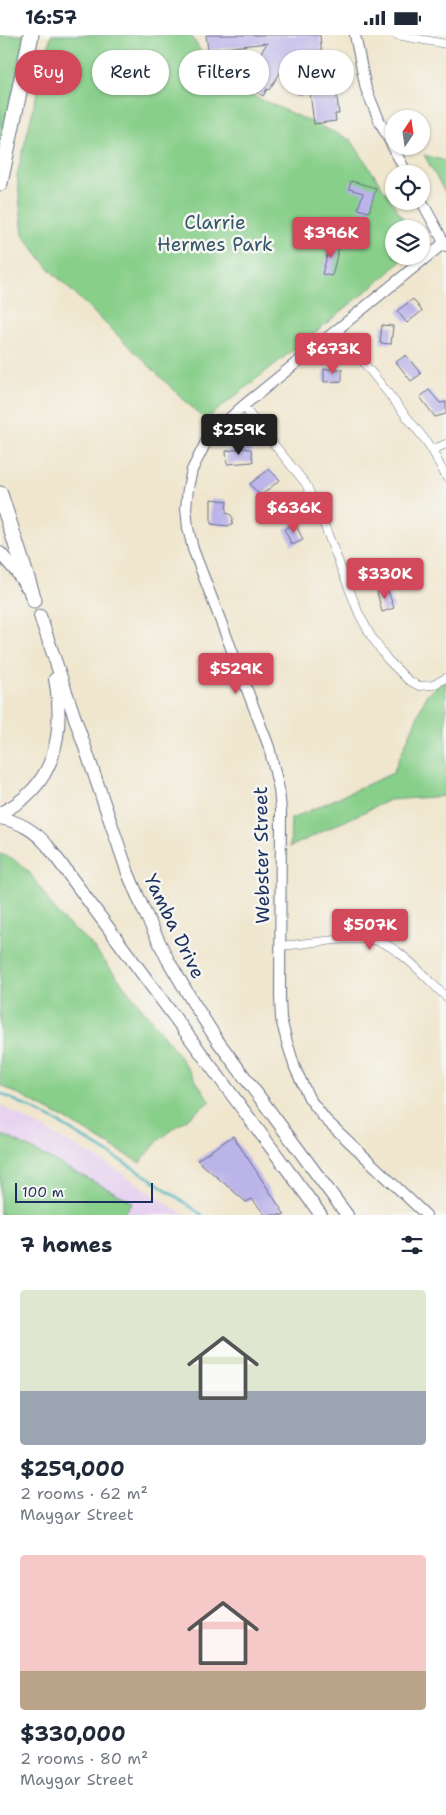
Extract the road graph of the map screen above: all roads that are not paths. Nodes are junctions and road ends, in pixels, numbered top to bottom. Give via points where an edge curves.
1 (31, 35) edge
2 (355, 35) edge
3 (397, 35) edge
4 (446, 44) edge
5 (402, 165) edge
6 (0, 183) edge
7 (426, 210) edge
8 (445, 244) edge
9 (337, 329) junction
10 (243, 406) junction
11 (446, 444) edge
12 (432, 450) junction
13 (446, 477) edge
14 (0, 493) edge
15 (0, 553) edge
16 (34, 600) junction
17 (40, 616) junction
18 (446, 678) edge
19 (0, 813) edge
20 (0, 818) edge
21 (281, 946) junction
22 (446, 997) edge
23 (317, 1212) edge
24 (347, 1215) edge
25 (426, 1215) edge

1 - 6 highway
2 - 5 street via 366,89
3 - 4 street
7 - 8 street
8 - 9 street, Webster Street
9 - 10 street, Webster Street
9 - 12 street
10 - 18 street via 306,483 359,615 387,659 408,680 420,686 433,685
10 - 21 street, Webster Street via 208,438 199,453 190,479 186,508 193,549 275,769 281,811
11 - 12 street
12 - 13 street
14 - 16 highway
15 - 16 main road
16 - 17 main road
17 - 19 main road via 58,700 57,742 52,760 35,788
17 - 24 main road, Yamba Drive via 128,873 168,960 217,1040
20 - 23 main road via 27,827 47,845
21 - 22 street via 360,939 378,941 396,951
21 - 25 street, Webster Street via 281,1019 295,1068 309,1098 325,1119

